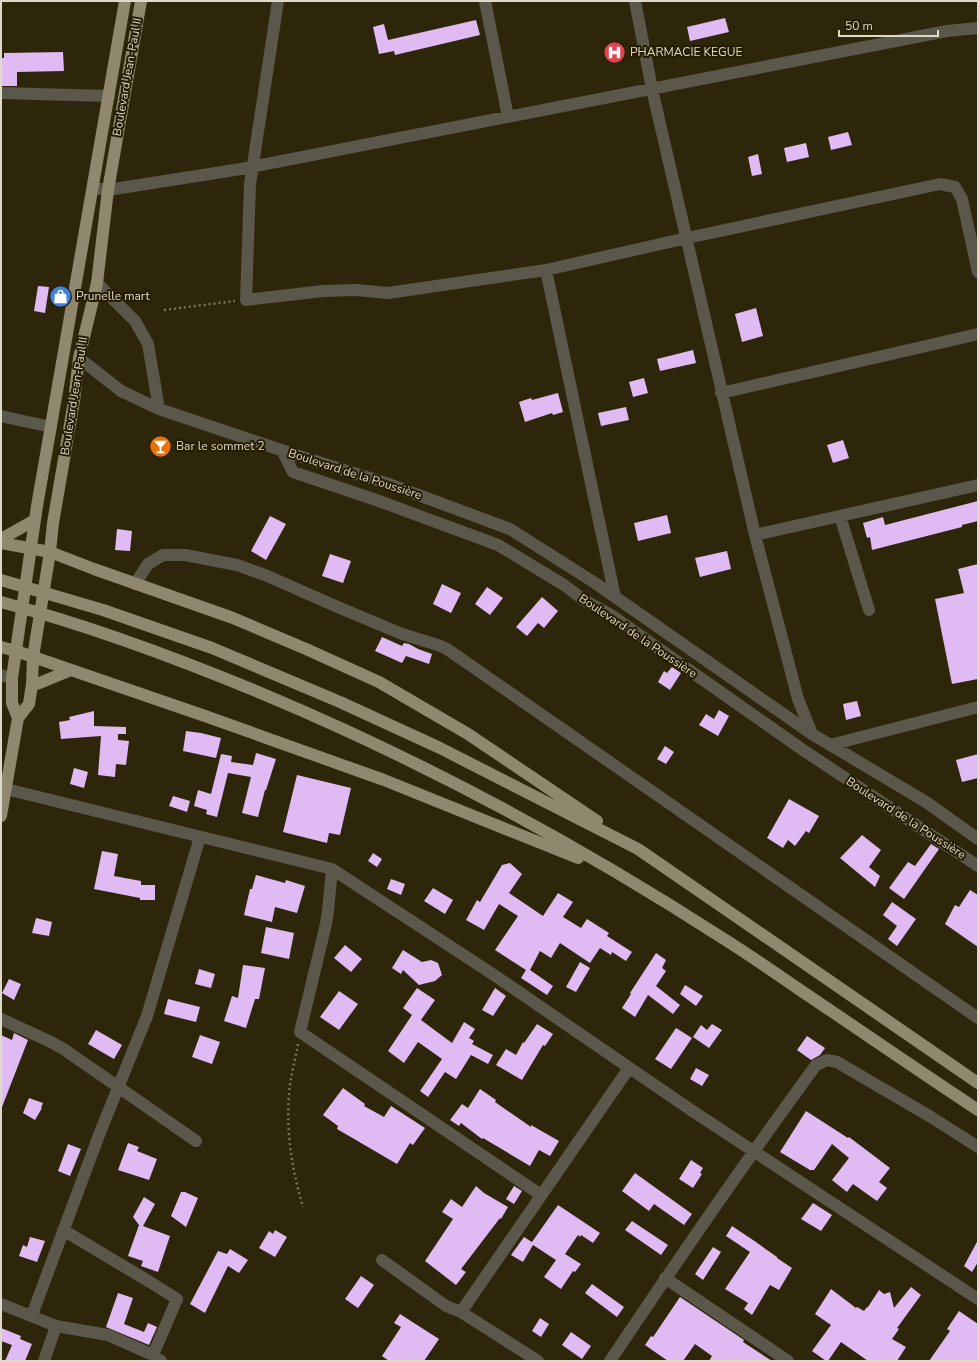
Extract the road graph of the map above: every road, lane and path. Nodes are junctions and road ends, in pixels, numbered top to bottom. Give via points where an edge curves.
1 (125, 1) edge
2 (141, 1) edge
3 (278, 1) edge
4 (485, 1) edge
5 (635, 1) edge
6 (978, 28) edge
7 (652, 89) junction
8 (1, 93) edge
9 (110, 96) junction
10 (508, 117) junction
11 (252, 166) junction
12 (93, 188) junction
13 (108, 190) junction
14 (688, 238) junction
15 (546, 270) junction
16 (978, 272) edge
17 (97, 283) junction
18 (246, 300) junction
19 (164, 310) dead end
20 (978, 334) edge
21 (79, 358) junction
22 (721, 393) junction
23 (159, 409) junction
24 (1, 416) edge
25 (51, 426) junction
26 (282, 450) junction
27 (978, 485) edge
28 (840, 516) junction
29 (35, 520) junction
30 (755, 535) junction
31 (1, 539) edge
32 (1, 543) edge
33 (31, 548) junction
34 (50, 552) junction
35 (1, 580) edge
36 (135, 584) junction
37 (615, 597) junction
38 (1, 602) edge
39 (869, 610) dead end
40 (1, 648) edge
41 (16, 651) junction
42 (33, 657) junction
43 (71, 670) junction
44 (7, 677) edge
45 (32, 684) junction
46 (978, 707) edge
47 (18, 718) junction
48 (812, 734) junction
49 (830, 745) junction
50 (803, 750) junction
51 (6, 789) junction
52 (1, 816) edge
53 (200, 837) junction
54 (978, 839) edge
55 (638, 849) junction
56 (978, 866) edge
57 (332, 869) junction
58 (620, 874) junction
59 (978, 1018) edge
60 (1, 1019) edge
61 (300, 1032) junction
62 (629, 1068) junction
63 (978, 1083) edge
64 (119, 1087) junction
65 (978, 1110) edge
66 (196, 1141) dead end
67 (978, 1147) edge
68 (753, 1151) junction
69 (541, 1195) junction
70 (303, 1207) dead end
71 (63, 1230) junction
72 (382, 1260) dead end
73 (665, 1278) junction
74 (978, 1299) edge
75 (1, 1304) edge
76 (461, 1312) junction
77 (32, 1315) junction
78 (56, 1326) junction
79 (157, 1358) edge
80 (44, 1361) edge
81 (538, 1361) edge
82 (610, 1361) edge
83 (788, 1361) edge

1 - 9 main road, Boulevard Jean-Paul II
2 - 13 main road, Boulevard Jean-Paul II
3 - 11 street
4 - 10 street
5 - 7 street
6 - 7 street via 947,31
7 - 10 street
7 - 14 street
8 - 9 street
9 - 12 main road, Boulevard Jean-Paul II
10 - 11 street
11 - 13 street
11 - 18 street
12 - 13 street
12 - 25 main road, Boulevard Jean-Paul II
13 - 17 main road, Boulevard Jean-Paul II
14 - 15 street
14 - 16 street via 940,184 955,187 962,199
14 - 22 street
15 - 18 street via 388,293 356,290 323,291
15 - 37 street
17 - 21 main road, Boulevard Jean-Paul II
17 - 23 street via 135,321 148,344
18 - 19 path
20 - 22 street
21 - 23 street, Boulevard de la Poussière via 121,391
21 - 34 main road, Boulevard Jean-Paul II
22 - 30 street
23 - 26 street, Boulevard de la Poussière
24 - 25 street
25 - 29 main road, Boulevard Jean-Paul II
26 - 37 street, Boulevard de la Poussière via 386,483 510,529
26 - 50 street, Boulevard de la Poussière via 293,472 498,546 611,615
27 - 28 street
28 - 30 street
28 - 39 street
29 - 31 main road
29 - 33 main road, Boulevard Jean-Paul II
30 - 48 street via 798,699
32 - 33 main road
33 - 34 main road
33 - 41 main road, Boulevard Jean-Paul II
34 - 36 main road
34 - 42 main road, Boulevard Jean-Paul II
35 - 55 main road via 103,610 212,648 340,702 440,748
36 - 55 main road via 233,618 379,682 468,734
36 - 59 street via 148,564 163,554 185,555 237,565 402,634 447,649
37 - 48 street, Boulevard de la Poussière
38 - 58 main road via 127,641 330,722 518,816
40 - 41 main road
41 - 42 main road
41 - 44 main road, Boulevard Jean-Paul II
42 - 43 main road
42 - 45 main road, Boulevard Jean-Paul II
43 - 45 main road
43 - 58 main road via 384,780
44 - 47 main road, Boulevard Jean-Paul II
45 - 47 main road, Boulevard Jean-Paul II via 29,704
46 - 49 street
47 - 51 main road, Boulevard Jean-Paul II
48 - 49 street, Boulevard de la Poussière
48 - 50 street
49 - 54 street, Boulevard de la Poussière via 926,802
50 - 56 street, Boulevard de la Poussière
51 - 52 main road, Boulevard Jean-Paul II
51 - 53 street
53 - 57 street
53 - 64 street via 147,1016
55 - 63 main road
57 - 61 street via 327,917
57 - 62 street via 494,975
58 - 65 main road via 725,939
60 - 64 street via 61,1047
61 - 69 street
61 - 70 path via 288,1110 290,1149
62 - 68 street
62 - 69 street
64 - 66 street
64 - 71 street
67 - 68 street via 837,1062 827,1060 816,1065
68 - 73 street
68 - 74 street
69 - 76 street
71 - 77 street
71 - 79 street via 177,1299
72 - 76 street via 446,1306
73 - 82 street
73 - 83 street
75 - 77 street
76 - 81 street
77 - 78 street
78 - 79 street via 108,1335
78 - 80 street

